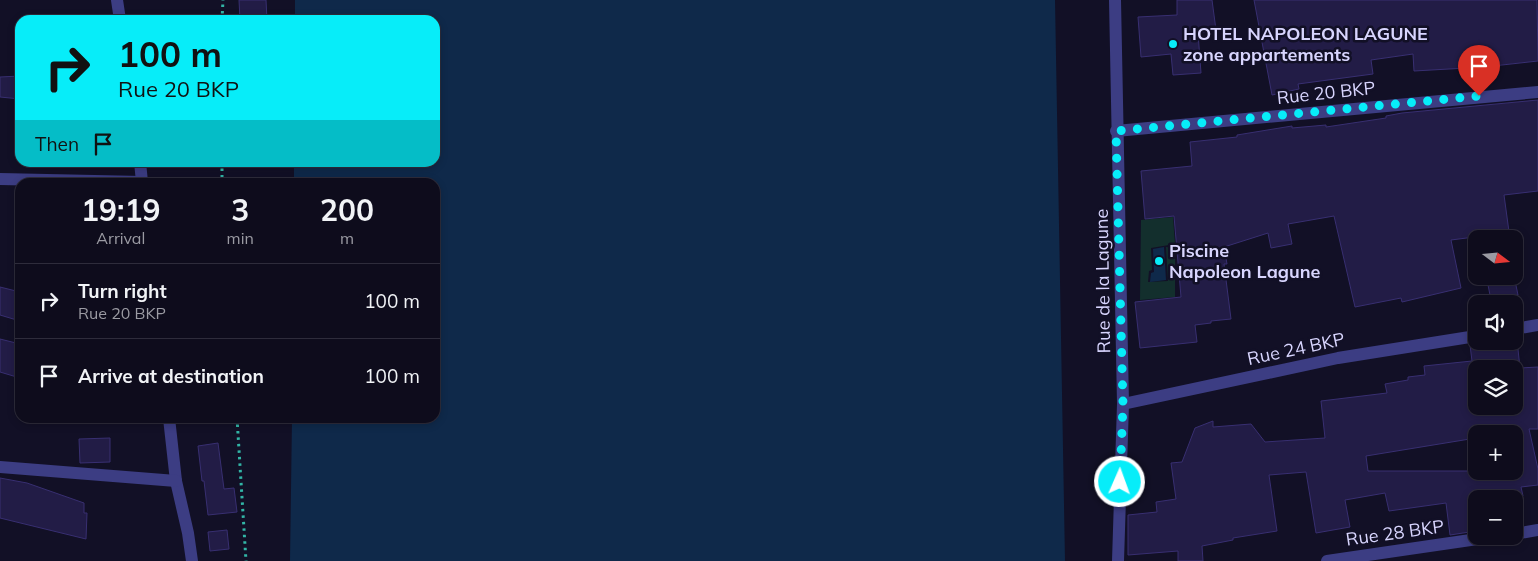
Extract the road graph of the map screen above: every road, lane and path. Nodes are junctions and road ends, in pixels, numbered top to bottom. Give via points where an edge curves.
1 (117, 0) edge
2 (222, 0) edge
3 (1115, 0) edge
4 (119, 15) edge
5 (222, 15) edge
6 (1538, 92) edge
7 (1116, 131) junction
8 (0, 180) edge
9 (15, 180) edge
10 (1538, 325) edge
11 (1523, 328) edge
12 (1468, 337) edge
13 (1123, 404) junction
14 (170, 423) edge
15 (237, 423) edge
16 (0, 467) edge
17 (176, 481) junction
18 (1538, 530) edge
19 (1523, 532) edge
20 (1468, 540) edge
21 (192, 561) edge
22 (246, 561) edge
23 (1118, 561) edge
24 (1327, 561) edge

1 - 4 street
2 - 5 path
3 - 7 street, Rue de la Lagune
6 - 7 street, Rue 20 BKP
7 - 13 street, Rue de la Lagune
8 - 9 street
10 - 11 street
12 - 13 street, Rue 24 BKP via 1338,358
13 - 23 street, Rue de la Lagune
14 - 17 street
15 - 22 path
16 - 17 street
17 - 21 street
18 - 19 street
20 - 24 street, Rue 28 BKP

